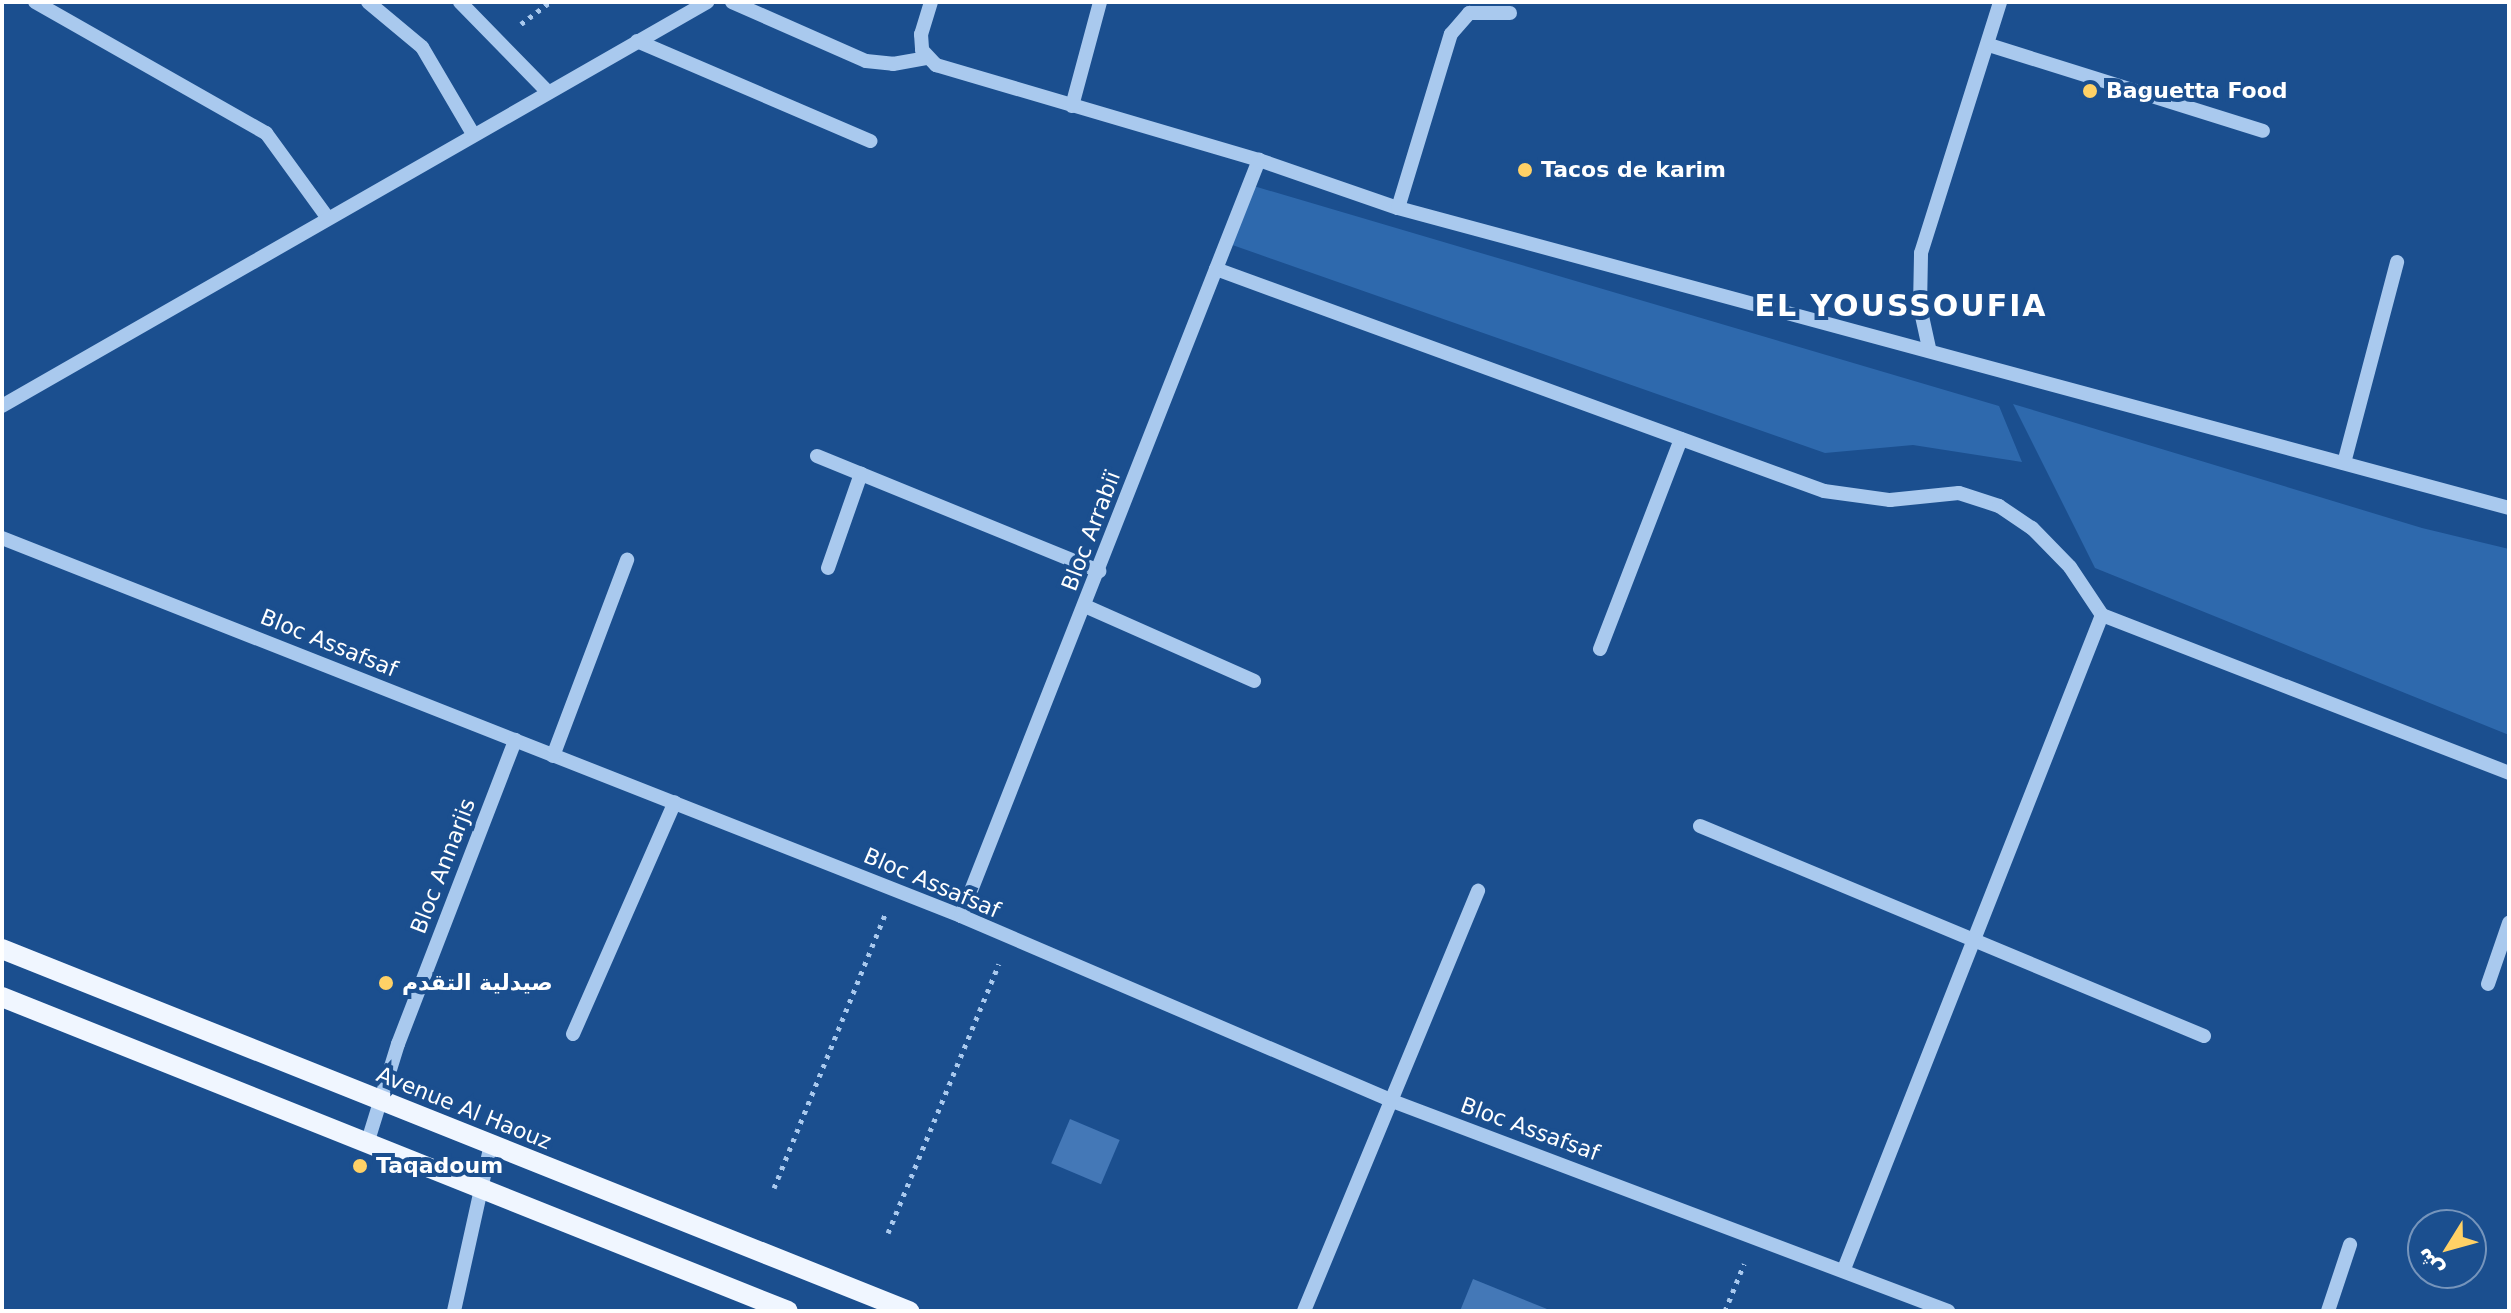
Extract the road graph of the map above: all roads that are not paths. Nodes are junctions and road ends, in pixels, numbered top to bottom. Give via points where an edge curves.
1 (35, 2) edge
2 (368, 2) edge
3 (460, 2) edge
4 (707, 2) edge
5 (732, 2) edge
6 (931, 2) edge
7 (1100, 2) edge
8 (2000, 2) edge
9 (1510, 13) dead end
10 (637, 41) junction
11 (1989, 45) junction
12 (927, 58) junction
13 (547, 91) junction
14 (1072, 106) junction
15 (2263, 131) dead end
16 (473, 134) junction
17 (870, 141) dead end
18 (1259, 160) junction
19 (1398, 208) junction
20 (327, 217) junction
21 (2397, 262) dead end
22 (1216, 269) junction
23 (1929, 348) junction
24 (2, 406) edge
25 (1681, 439) junction
26 (817, 456) dead end
27 (2344, 463) junction
28 (861, 474) junction
29 (2509, 508) edge
30 (2, 538) edge
31 (627, 560) dead end
32 (828, 568) dead end
33 (1099, 571) junction
34 (1085, 606) junction
35 (2102, 615) junction
36 (1600, 649) dead end
37 (1254, 681) dead end
38 (515, 740) junction
39 (553, 756) junction
40 (2509, 773) edge
41 (675, 802) junction
42 (1700, 826) dead end
43 (1478, 891) dead end
44 (961, 916) junction
45 (2509, 923) edge
46 (1973, 941) junction
47 (2, 949) edge
48 (2488, 984) dead end
49 (2, 997) edge
50 (573, 1034) dead end
51 (2204, 1036) dead end
52 (1387, 1099) junction
53 (381, 1100) junction
54 (367, 1144) junction
55 (491, 1144) junction
56 (482, 1189) junction
57 (2350, 1245) dead end
58 (1844, 1269) junction
59 (454, 1311) edge
60 (788, 1311) edge
61 (909, 1311) edge
62 (1304, 1311) edge
63 (1948, 1311) edge
64 (2328, 1311) edge

1 - 20 street via 266,133
2 - 16 street via 422,47
3 - 13 street
4 - 10 street
5 - 12 street via 866,61 893,64
6 - 12 street via 921,34
7 - 14 street
8 - 11 street
9 - 19 street via 1469,13 1451,34
10 - 13 street
10 - 17 street
11 - 15 street
11 - 23 street via 1921,253 1920,307
12 - 14 street
13 - 16 street
14 - 18 street
16 - 20 street
18 - 19 street
18 - 22 street, Bloc Arrabiï
19 - 23 street
20 - 24 street
21 - 27 street
22 - 25 street
22 - 33 street, Bloc Arrabiï
23 - 27 street
25 - 35 street via 1845,497 1890,500 1959,493 1999,506 2032,528 2070,567
25 - 36 street
26 - 28 street
27 - 29 street
28 - 32 street
28 - 33 street
30 - 38 street, Bloc Assafsaf
31 - 39 street
33 - 34 street, Bloc Arrabiï
34 - 37 street
34 - 44 street, Bloc Arrabiï
35 - 40 street
35 - 46 street
38 - 39 street, Bloc Assafsaf
38 - 53 street, Bloc Annarjis
39 - 41 street, Bloc Assafsaf
41 - 44 street, Bloc Assafsaf
41 - 50 street
42 - 46 street
43 - 52 street
44 - 52 street, Bloc Assafsaf
45 - 48 street
46 - 51 street
46 - 58 street
47 - 53 main road, Avenue Al Haouz
49 - 54 main road
52 - 58 street, Bloc Assafsaf
52 - 62 street
53 - 54 street, Bloc Annarjis
53 - 55 main road, Avenue Al Haouz
54 - 56 main road
55 - 56 street
55 - 61 main road, Avenue Al Haouz
56 - 59 street
56 - 60 main road
57 - 64 street
58 - 63 street, Bloc Assafsaf

